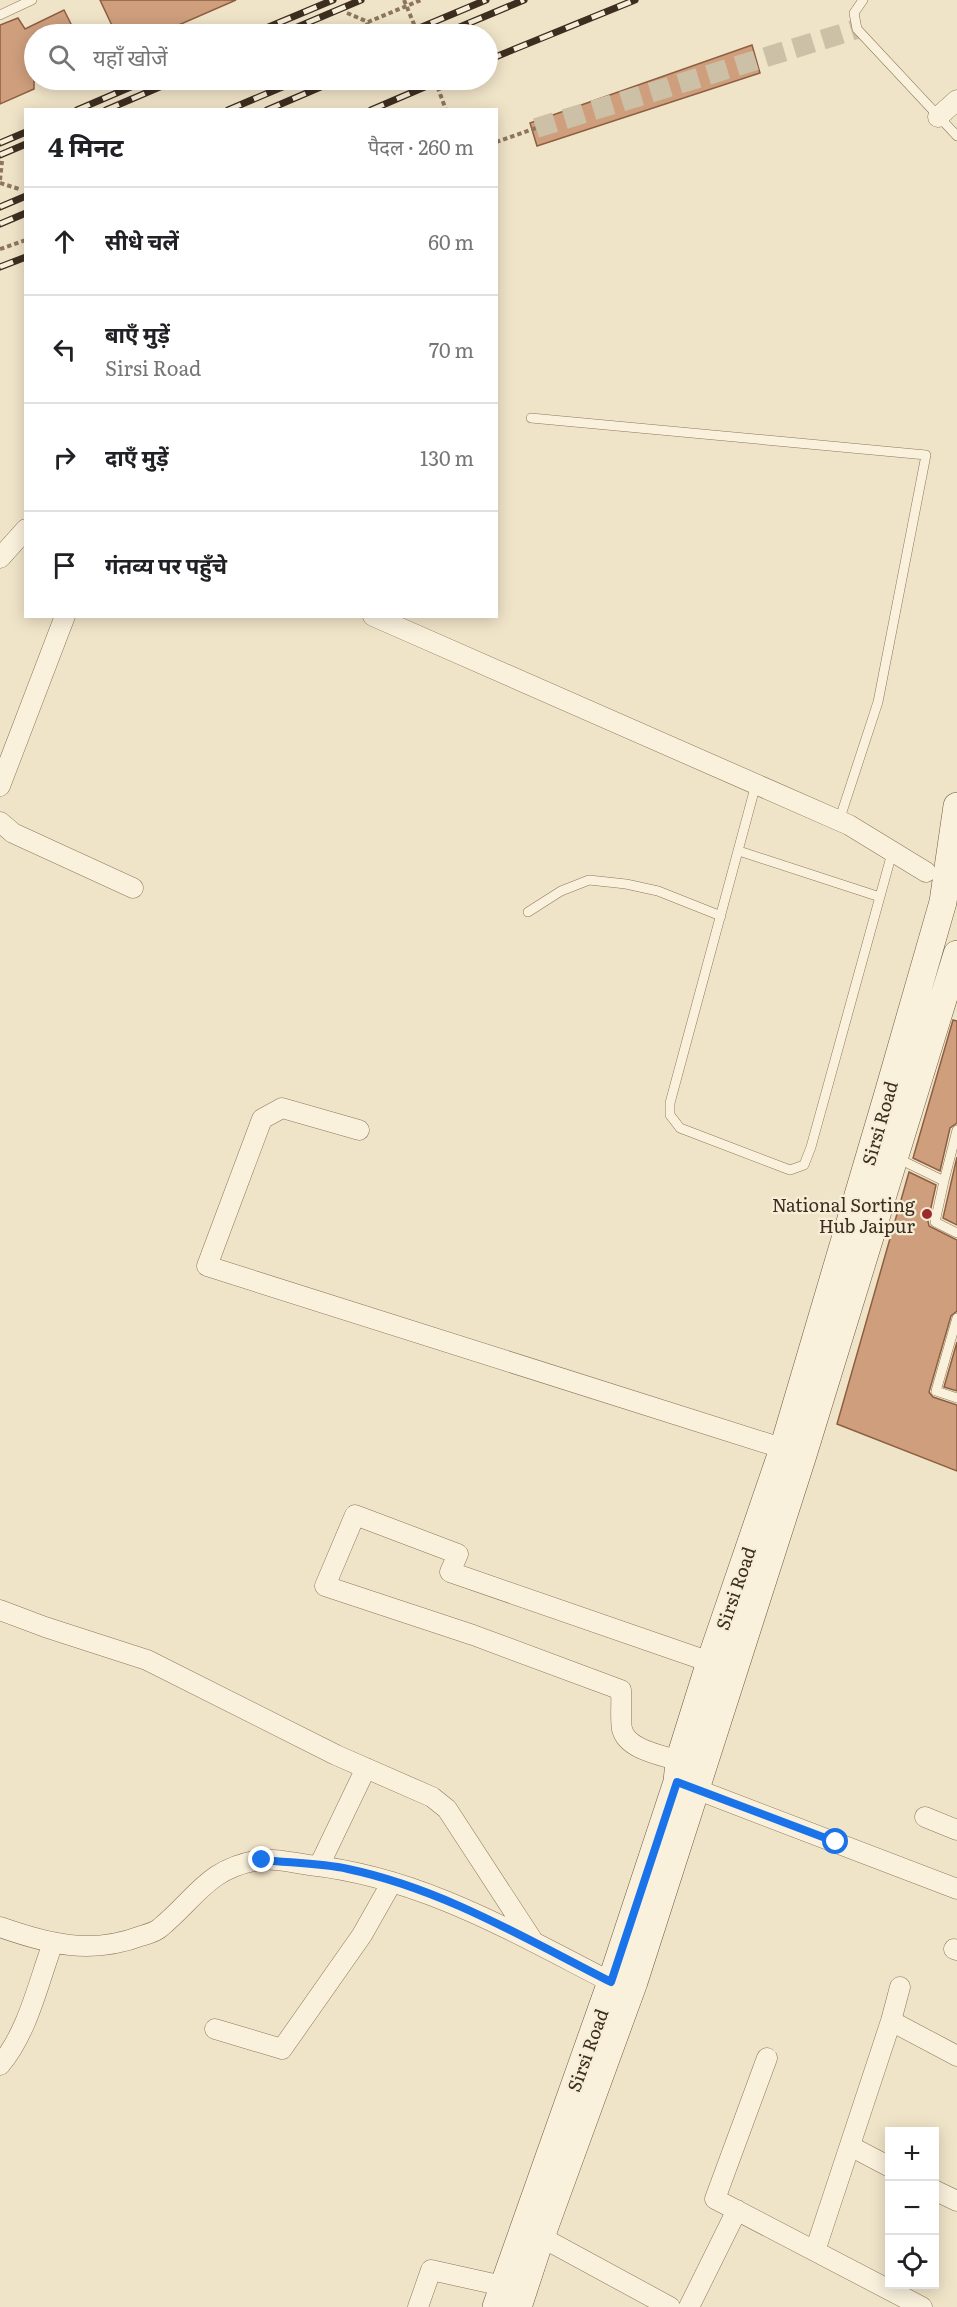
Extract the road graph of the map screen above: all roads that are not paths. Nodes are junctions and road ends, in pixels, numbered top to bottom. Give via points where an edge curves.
1 (32, 0) edge
2 (863, 0) edge
3 (0, 15) edge
4 (957, 100) edge
5 (938, 117) junction
6 (957, 136) edge
7 (531, 417) dead end
8 (24, 532) edge
9 (0, 558) edge
10 (64, 618) edge
11 (378, 618) edge
12 (756, 784) junction
13 (0, 786) edge
14 (957, 806) edge
15 (839, 820) junction
16 (0, 822) edge
17 (739, 851) junction
18 (892, 853) junction
19 (944, 866) edge
20 (133, 888) dead end
21 (880, 897) junction
22 (950, 906) edge
23 (528, 912) dead end
24 (721, 916) junction
25 (957, 954) edge
26 (359, 1130) dead end
27 (957, 1130) edge
28 (895, 1157) junction
29 (944, 1181) junction
30 (957, 1233) edge
31 (957, 1318) edge
32 (957, 1398) edge
33 (793, 1452) junction
34 (0, 1610) edge
35 (710, 1662) junction
36 (366, 1768) junction
37 (684, 1777) junction
38 (925, 1817) dead end
39 (957, 1830) edge
40 (320, 1866) junction
41 (392, 1882) junction
42 (957, 1888) edge
43 (0, 1927) edge
44 (534, 1942) junction
45 (52, 1943) junction
46 (611, 1982) junction
47 (900, 1987) dead end
48 (891, 2021) junction
49 (215, 2029) dead end
50 (955, 2050) edge
51 (767, 2058) dead end
52 (0, 2065) edge
53 (850, 2146) junction
54 (885, 2164) edge
55 (939, 2192) edge
56 (957, 2201) edge
57 (737, 2210) junction
58 (532, 2232) junction
59 (815, 2251) junction
60 (505, 2300) edge
61 (418, 2307) edge
62 (670, 2307) edge
63 (688, 2307) edge
64 (922, 2307) edge

1 - 3 lane
2 - 5 lane via 854,13 857,29
4 - 5 street
5 - 6 lane
7 - 15 lane via 926,455 878,702
8 - 9 street
10 - 13 street
11 - 12 street
12 - 15 street
12 - 17 lane
14 - 19 street, Sirsi Road
15 - 18 street
16 - 20 street via 13,833
17 - 21 lane
17 - 24 lane
18 - 19 street
18 - 21 lane
19 - 22 street, Sirsi Road
21 - 24 lane via 811,1147 804,1165 790,1170 680,1128 670,1115
22 - 33 street, Sirsi Road
23 - 24 lane via 561,891 589,880 658,891
25 - 28 street, Sirsi Road
26 - 33 street via 282,1108 262,1119 207,1266
27 - 29 lane
28 - 29 lane
28 - 33 street, Sirsi Road
29 - 30 lane via 935,1222
31 - 32 lane via 936,1391
33 - 35 street, Sirsi Road
33 - 37 street, Sirsi Road
34 - 36 street via 147,1660
35 - 37 street, Sirsi Road
35 - 37 street via 450,1572 458,1554 355,1515 324,1586 621,1690 622,1729 626,1738
36 - 40 street
36 - 44 street via 432,1797 447,1809
37 - 42 street
37 - 46 street, Sirsi Road
37 - 58 street, Sirsi Road via 634,1982
38 - 39 street
40 - 41 street via 348,1869
40 - 45 street via 262,1860 244,1864 220,1872 159,1930 90,1948
41 - 44 street via 479,1914
41 - 49 street via 362,1935 282,2049
43 - 45 street
44 - 46 street
45 - 52 street via 22,2030
46 - 58 street, Sirsi Road
47 - 48 street
48 - 50 street
48 - 53 street
51 - 57 street via 715,2199
53 - 54 street
53 - 59 street
55 - 56 street
57 - 59 street
57 - 63 street
58 - 60 street, Sirsi Road
58 - 62 street
59 - 64 street
60 - 61 street via 431,2270

